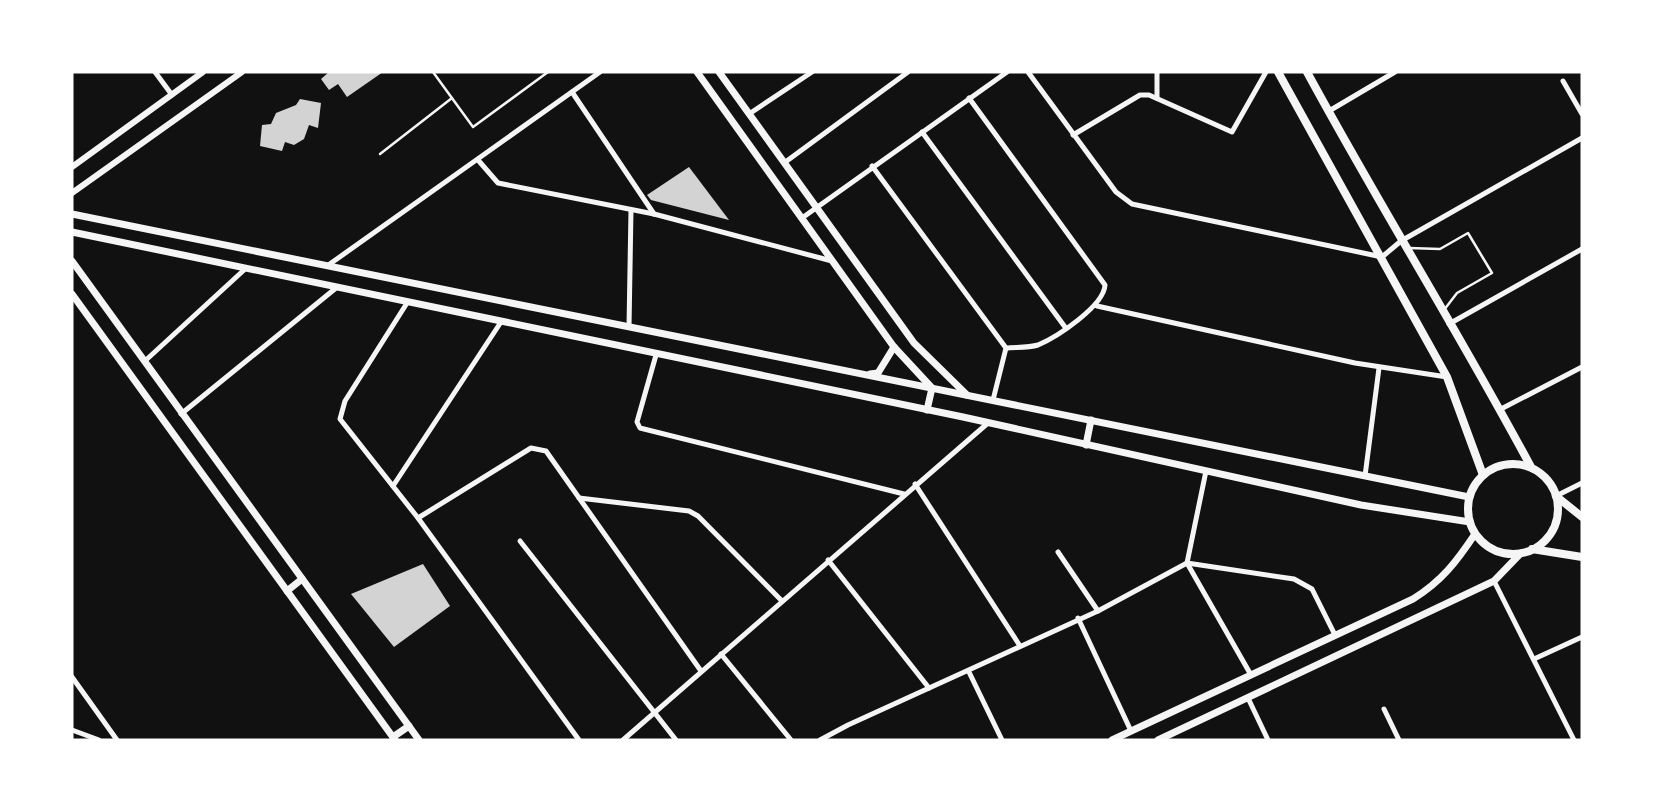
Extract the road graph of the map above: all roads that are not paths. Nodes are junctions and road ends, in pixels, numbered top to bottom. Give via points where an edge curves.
1 (155, 72) edge
2 (203, 72) edge
3 (242, 72) edge
4 (433, 72) edge
5 (548, 72) edge
6 (600, 72) edge
7 (697, 72) edge
8 (719, 72) edge
9 (812, 72) edge
10 (908, 72) edge
11 (1007, 72) edge
12 (1028, 72) edge
13 (1157, 72) edge
14 (1266, 72) edge
15 (1278, 72) edge
16 (1307, 72) edge
17 (1395, 72) edge
18 (1563, 81) dead end
19 (572, 92) junction
20 (172, 95) junction
21 (452, 98) junction
22 (1157, 98) junction
23 (969, 99) junction
24 (1329, 111) junction
25 (749, 114) junction
26 (1582, 114) edge
27 (922, 132) junction
28 (1073, 135) junction
29 (1582, 138) edge
30 (380, 154) dead end
31 (478, 160) junction
32 (784, 163) junction
33 (872, 166) junction
34 (72, 167) edge
35 (72, 193) edge
36 (816, 207) junction
37 (631, 210) junction
38 (72, 214) edge
39 (654, 214) junction
40 (802, 218) junction
41 (72, 232) edge
42 (1404, 244) junction
43 (1582, 249) edge
44 (1382, 257) junction
45 (72, 261) edge
46 (833, 261) junction
47 (327, 266) junction
48 (244, 270) junction
49 (336, 288) junction
50 (72, 294) edge
51 (407, 303) junction
52 (1097, 306) junction
53 (1442, 313) junction
54 (501, 322) junction
55 (1449, 324) junction
56 (629, 327) junction
57 (1065, 327) junction
58 (914, 343) junction
59 (1006, 348) junction
60 (896, 351) junction
61 (656, 355) junction
62 (146, 360) junction
63 (1582, 367) edge
64 (1379, 368) junction
65 (867, 375) junction
66 (1447, 377) junction
67 (932, 388) junction
68 (968, 395) junction
69 (993, 400) junction
70 (1501, 409) junction
71 (927, 410) junction
72 (181, 414) junction
73 (1091, 420) junction
74 (988, 423) junction
75 (1086, 445) junction
76 (1531, 467) junction
77 (1206, 471) junction
78 (1483, 475) junction
79 (1365, 476) junction
80 (915, 484) junction
81 (1582, 484) edge
82 (393, 486) junction
83 (904, 494) junction
84 (1556, 496) junction
85 (1469, 497) junction
86 (579, 499) junction
87 (1582, 517) edge
88 (418, 518) junction
89 (1470, 522) junction
90 (1475, 534) junction
91 (520, 541) dead end
92 (1532, 550) junction
93 (1058, 552) dead end
94 (1521, 553) junction
95 (1582, 557) edge
96 (828, 560) junction
97 (1187, 563) junction
98 (303, 579) junction
99 (1494, 580) junction
100 (287, 591) junction
101 (782, 601) junction
102 (1098, 611) junction
103 (1078, 618) junction
104 (1335, 635) junction
105 (1582, 637) edge
106 (1020, 646) junction
107 (721, 654) junction
108 (1534, 659) junction
109 (701, 671) junction
110 (969, 672) junction
111 (1251, 676) junction
112 (72, 677) edge
113 (929, 688) junction
114 (1248, 698) junction
115 (1384, 709) dead end
116 (653, 714) junction
117 (409, 726) junction
118 (72, 730) edge
119 (1131, 731) junction
120 (394, 739) edge
121 (99, 740) edge
122 (117, 740) edge
123 (419, 740) edge
124 (579, 740) edge
125 (623, 740) edge
126 (676, 740) edge
127 (791, 740) edge
128 (820, 740) edge
129 (1002, 740) edge
130 (1112, 740) edge
131 (1158, 740) edge
132 (1268, 740) edge
133 (1399, 740) edge
134 (1574, 740) edge

1 - 20 street
2 - 20 street
3 - 35 street
4 - 21 lane
5 - 21 lane via 472,127
6 - 19 street
7 - 40 main road
8 - 25 main road
9 - 25 street
10 - 32 street
11 - 23 street
12 - 28 street
13 - 22 street
14 - 22 street via 1232,132
15 - 44 main road
16 - 24 main road
17 - 24 street
18 - 26 street
19 - 31 street
19 - 39 street
20 - 34 street
21 - 30 lane
22 - 28 street via 1132,98
23 - 27 street
23 - 52 street via 1101,276 1105,293
24 - 42 main road
25 - 32 main road
27 - 33 street
27 - 57 street
28 - 44 street via 1116,192 1132,204
29 - 42 street
31 - 37 street via 498,183
31 - 47 street
32 - 36 main road
33 - 36 street
33 - 59 street
36 - 40 street
36 - 58 main road
37 - 39 street
37 - 56 street
38 - 47 main road
39 - 46 street
40 - 46 main road
41 - 48 main road
42 - 44 street
42 - 53 main road
42 - 53 lane via 1440,249 1468,233 1492,273 1457,293
43 - 55 street
44 - 66 main road
45 - 62 main road
46 - 60 main road
47 - 56 main road
48 - 49 main road
48 - 62 street
49 - 51 main road
49 - 72 street
50 - 100 main road
51 - 54 main road
51 - 82 street via 345,401 340,419
52 - 57 street
52 - 64 street
53 - 55 main road
54 - 61 main road
54 - 82 street
55 - 70 main road
56 - 65 main road
57 - 59 street via 1040,344
58 - 60 main road
58 - 68 main road
59 - 69 street
60 - 65 main road via 878,373
60 - 67 main road
61 - 71 main road
61 - 83 street via 637,422 640,428
62 - 72 main road
63 - 70 street
64 - 66 street
64 - 79 street
65 - 67 main road
66 - 78 main road
67 - 68 main road
67 - 71 main road
68 - 69 main road
69 - 73 main road
70 - 76 main road
71 - 74 main road
72 - 98 main road
73 - 75 main road
73 - 79 main road
74 - 75 main road
74 - 80 street
75 - 77 main road
76 - 78 main road via 1506,464
76 - 84 main road via 1542,474
77 - 89 main road via 1361,505
77 - 97 street
78 - 85 main road
79 - 85 main road
80 - 83 street
80 - 106 street
81 - 84 street
82 - 88 street
83 - 96 street
84 - 87 main road
84 - 92 main road via 1551,533
85 - 89 main road
86 - 88 street via 539,447
86 - 101 street via 689,511
86 - 109 street
88 - 124 street
89 - 90 main road
90 - 94 main road via 1495,550
90 - 104 main road via 1438,583
91 - 116 street
92 - 94 main road
92 - 95 main road
93 - 102 street
94 - 99 main road
96 - 101 street
96 - 113 street
97 - 102 street
97 - 104 street via 1306,584
97 - 111 street
98 - 100 main road
98 - 117 main road
99 - 108 street
99 - 114 main road
100 - 120 main road
101 - 107 street
102 - 103 street
103 - 106 street
103 - 119 street
104 - 111 main road
105 - 108 street
106 - 110 street
107 - 109 street
107 - 127 street
108 - 134 street
109 - 116 street
110 - 113 street
110 - 129 street
111 - 119 main road
112 - 122 street
113 - 128 street
114 - 131 main road
114 - 132 street
115 - 133 street
116 - 125 street
116 - 126 street
117 - 120 main road
117 - 123 main road
118 - 121 street
119 - 130 main road

